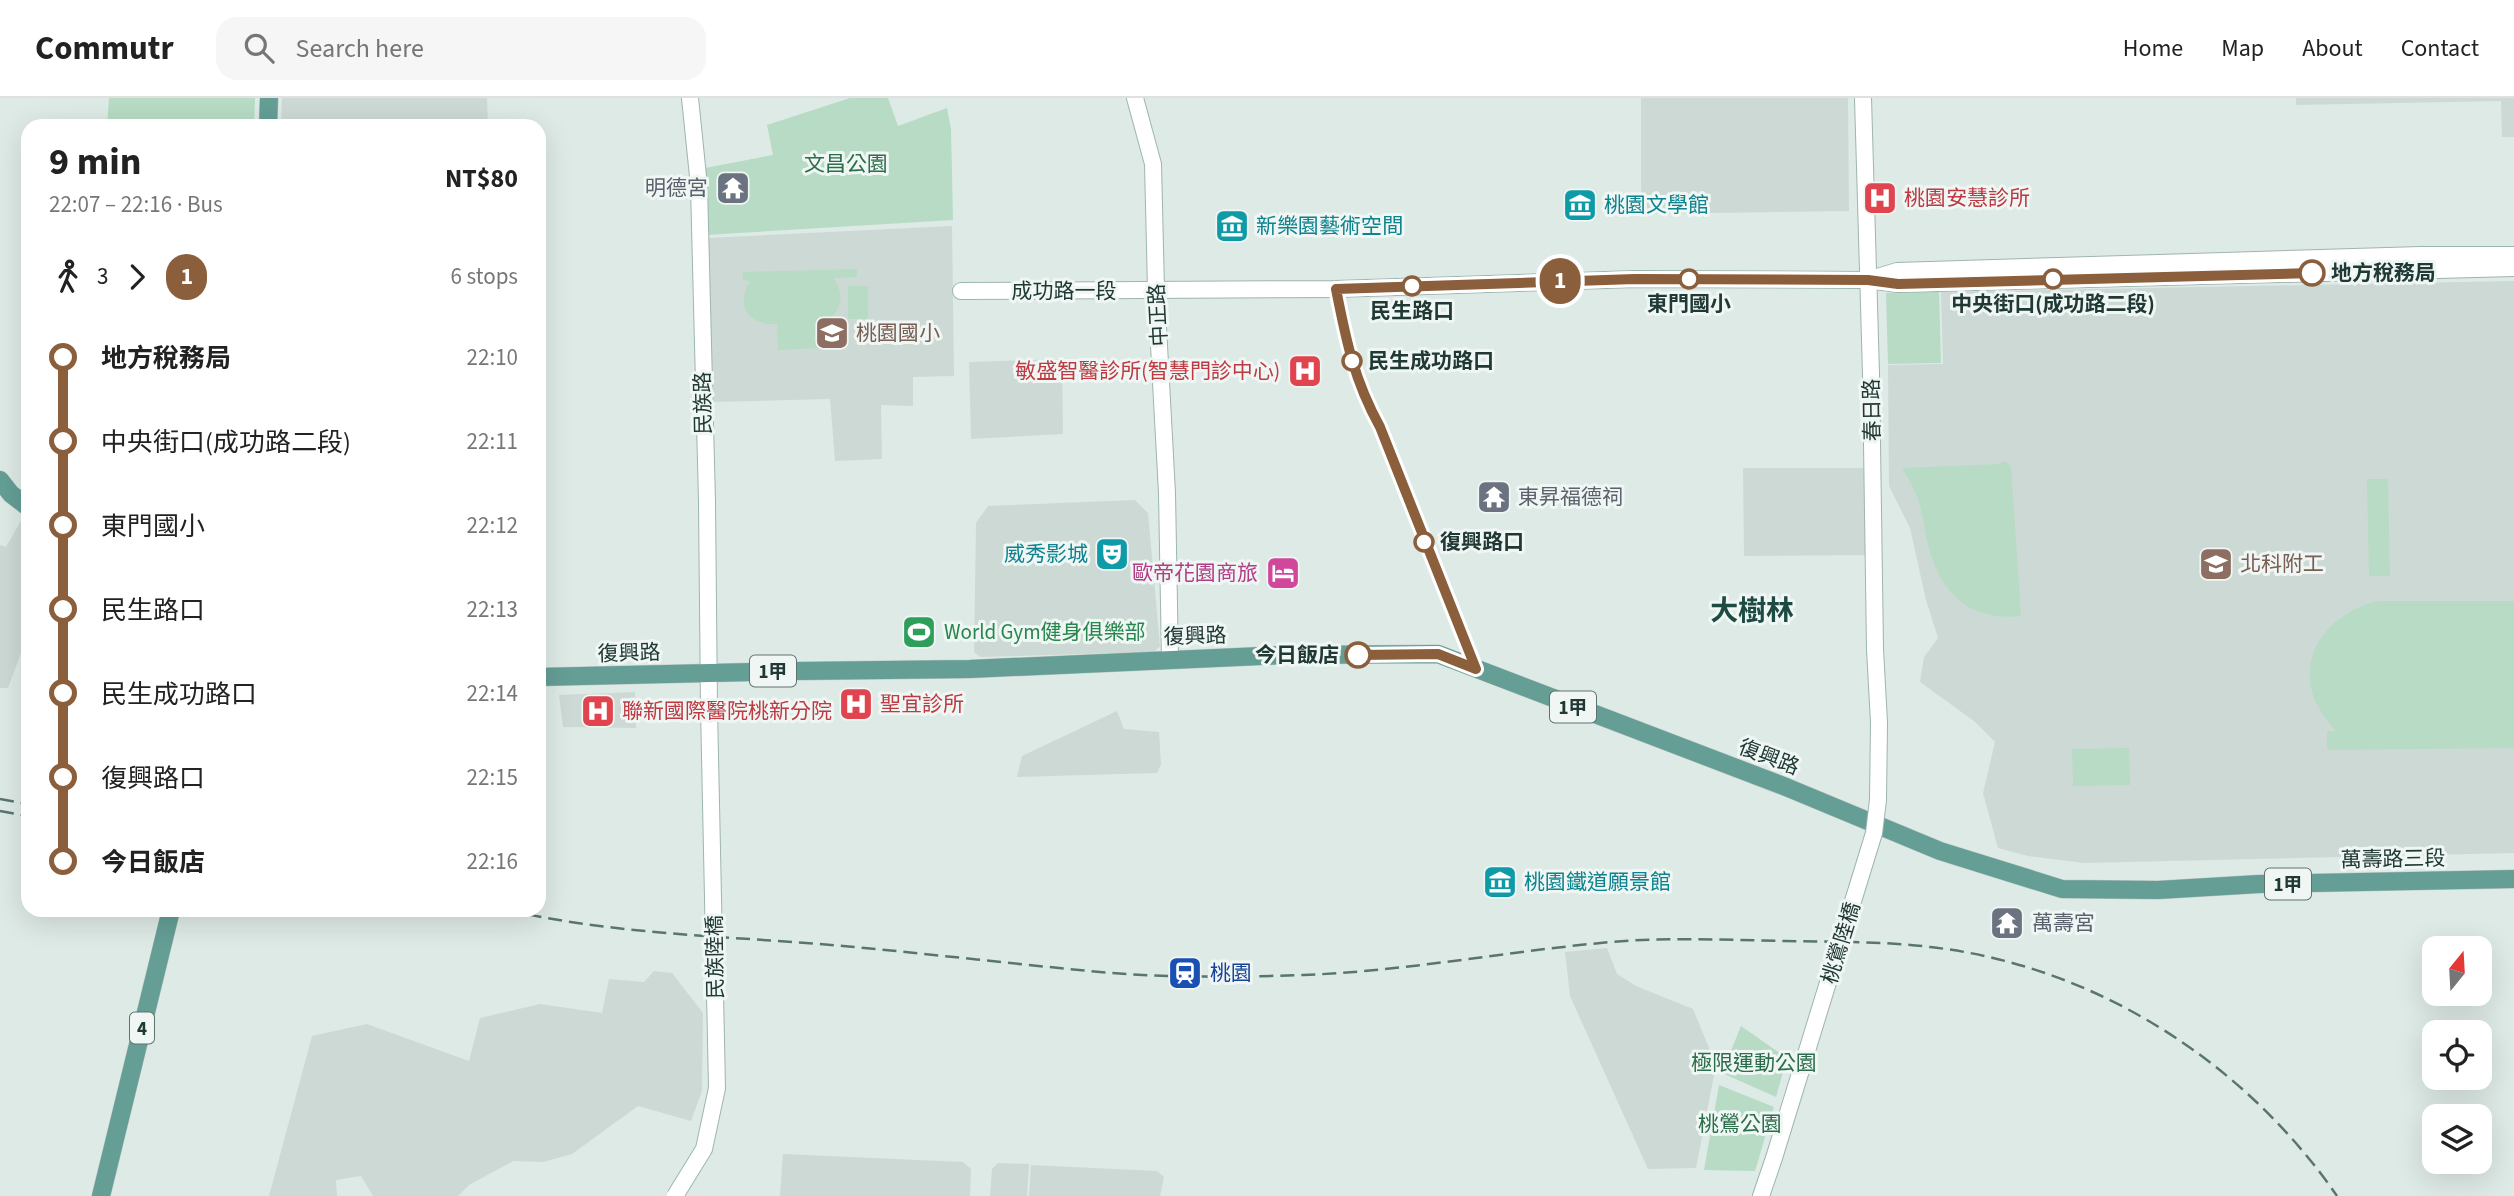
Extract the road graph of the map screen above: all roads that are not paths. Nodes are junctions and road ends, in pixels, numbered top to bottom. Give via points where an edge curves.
1 (269, 98) edge
2 (690, 98) edge
3 (1135, 98) edge
4 (1863, 98) edge
5 (268, 119) edge
6 (2514, 254) edge
7 (2421, 262) junction
8 (2514, 268) edge
9 (1868, 280) junction
10 (1156, 290) junction
11 (961, 291) dead end
12 (0, 480) edge
13 (21, 503) edge
14 (1170, 660) junction
15 (709, 672) junction
16 (546, 677) edge
17 (709, 708) joint
18 (1879, 723) joint
19 (2514, 879) edge
20 (2062, 889) joint
21 (169, 917) edge
22 (102, 1196) edge
23 (675, 1196) edge
24 (1761, 1196) edge

1 - 5 main road
2 - 15 street, 民族路 via 699,186
3 - 10 street, 中正路 via 1153,164
4 - 9 street, 春日路
6 - 7 street
7 - 8 street
7 - 9 street, 成功路一段 via 1897,271
9 - 10 street, 成功路一段 via 1635,279
9 - 18 street, 春日路
10 - 11 street, 成功路一段
10 - 14 street, 中正路
12 - 13 main road
14 - 15 main road, 復興路 / 1甲 via 970,669
14 - 20 main road, 復興路 / 1甲 via 1438,654 1940,851
15 - 16 main road, 復興路 / 1甲
15 - 17 street, 民族路
17 - 23 street, 民族陸橋, bridge via 718,1088 704,1149
18 - 24 street, 桃鶯陸橋, bridge via 1874,833
19 - 20 main road, 萬壽路三段 / 1甲
21 - 22 main road, 4

